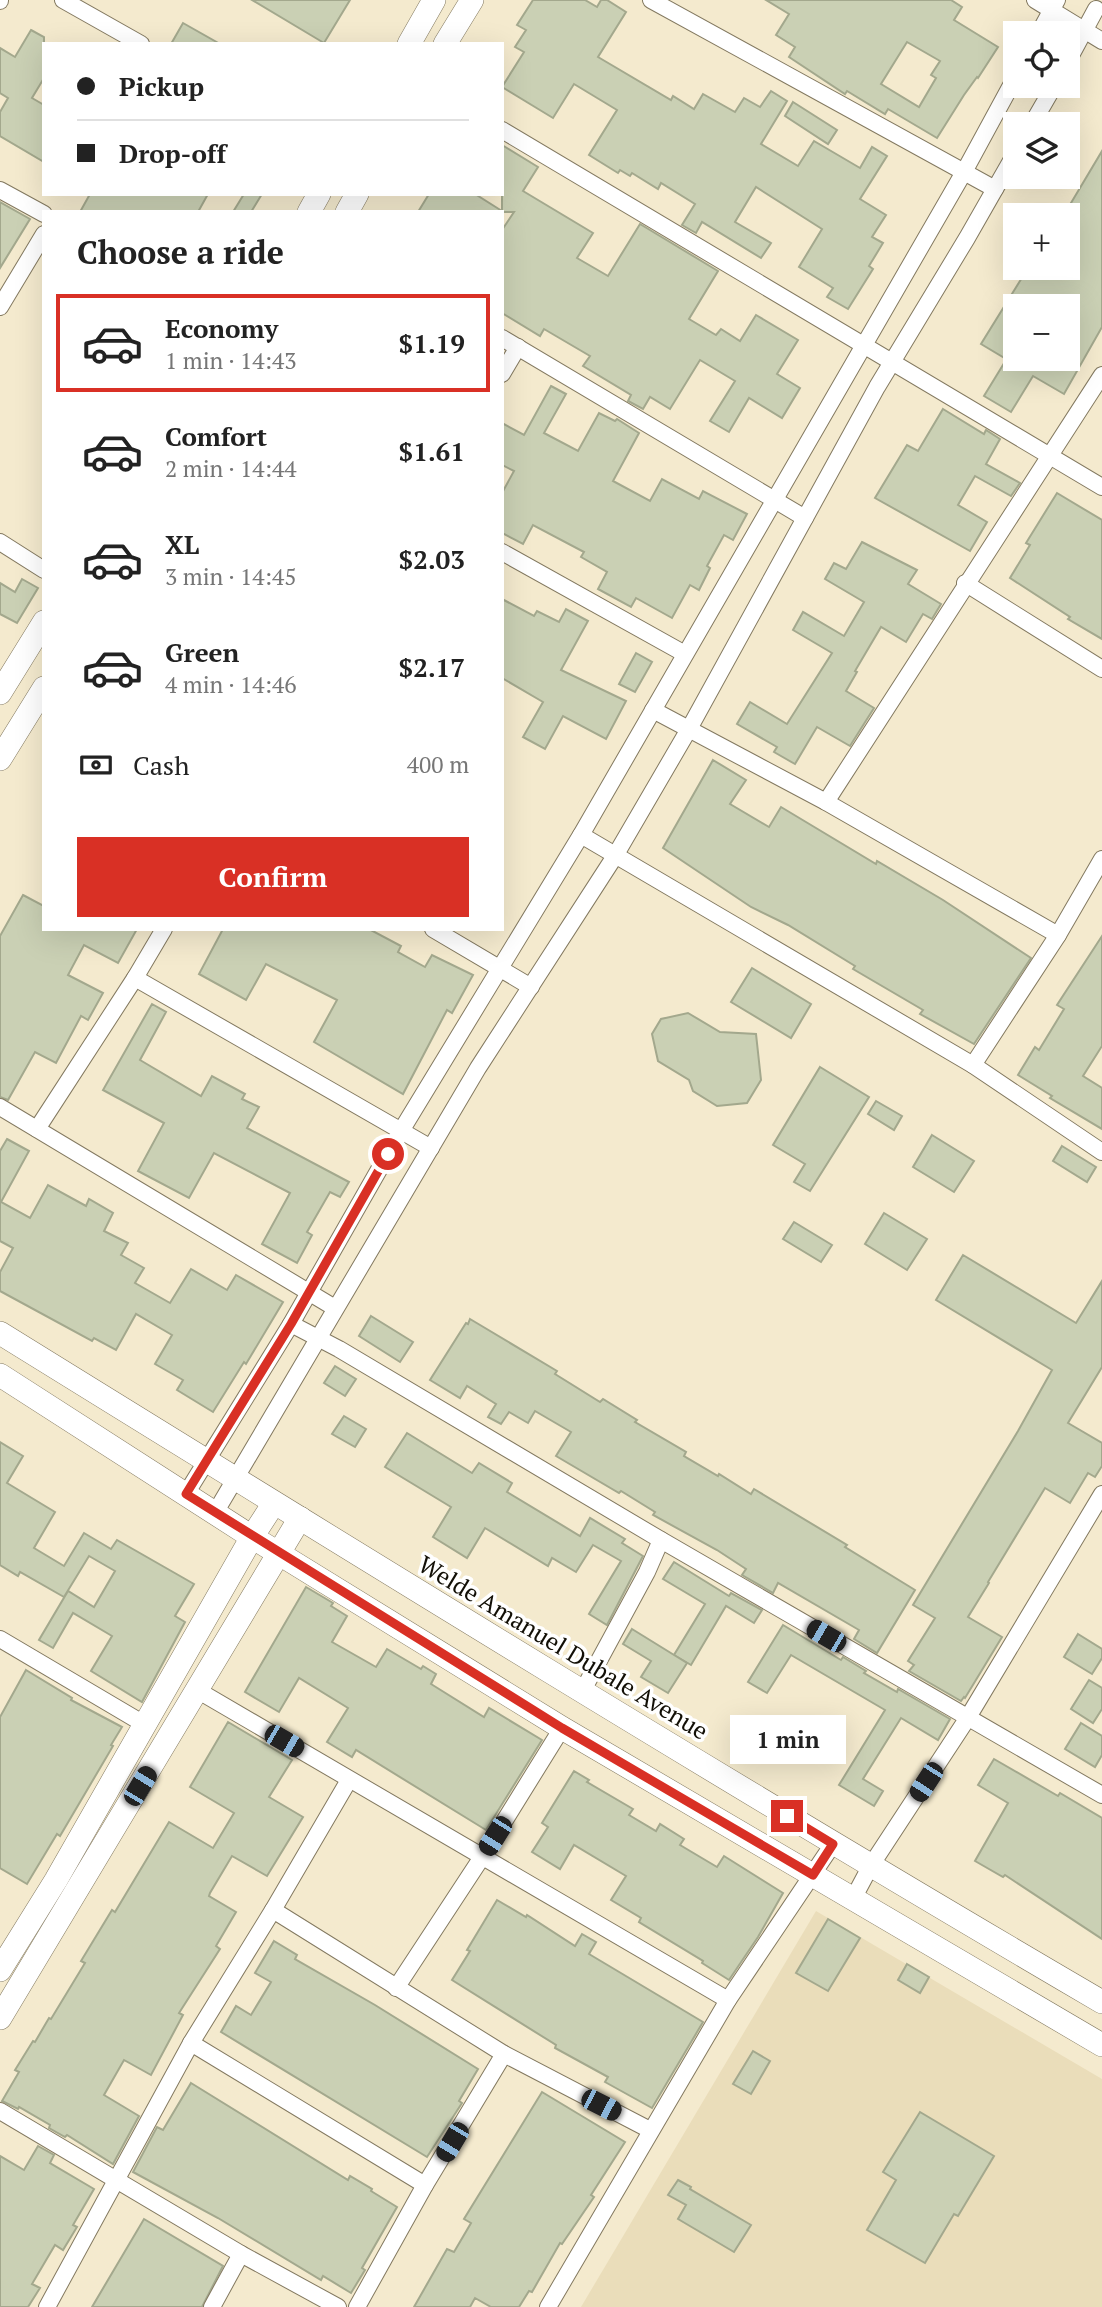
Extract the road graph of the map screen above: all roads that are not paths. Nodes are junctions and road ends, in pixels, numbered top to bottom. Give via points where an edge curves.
1 (63, 0) edge
2 (434, 0) edge
3 (472, 0) edge
4 (651, 0) edge
5 (1035, 0) edge
6 (1081, 0) edge
7 (1054, 5) edge
8 (1099, 11) edge
9 (1045, 21) edge
10 (1084, 30) junction
11 (1080, 38) edge
12 (1102, 41) edge
13 (137, 42) edge
14 (410, 42) edge
15 (446, 42) edge
16 (1004, 98) edge
17 (504, 131) edge
18 (964, 172) junction
19 (1003, 175) edge
20 (995, 189) junction
21 (0, 190) edge
22 (42, 213) edge
23 (42, 237) edge
24 (0, 307) edge
25 (504, 339) edge
26 (864, 346) junction
27 (518, 347) junction
28 (893, 362) junction
29 (504, 371) edge
30 (1102, 375) edge
31 (1048, 455) junction
32 (1102, 487) edge
33 (774, 499) junction
34 (805, 517) junction
35 (0, 542) edge
36 (504, 553) edge
37 (42, 569) edge
38 (965, 583) junction
39 (42, 625) edge
40 (685, 654) junction
41 (1102, 669) edge
42 (42, 691) edge
43 (0, 693) edge
44 (653, 710) junction
45 (689, 729) junction
46 (0, 759) edge
47 (826, 802) junction
48 (581, 835) junction
49 (615, 856) junction
50 (1102, 859) edge
51 (163, 931) edge
52 (436, 931) edge
53 (1058, 935) junction
54 (501, 969) junction
55 (135, 978) junction
56 (531, 987) junction
57 (973, 1065) junction
58 (0, 1107) edge
59 (37, 1129) junction
60 (401, 1131) junction
61 (430, 1148) junction
62 (1102, 1152) edge
63 (309, 1293) junction
64 (335, 1308) junction
65 (291, 1324) junction
66 (0, 1333) edge
67 (317, 1338) junction
68 (0, 1375) edge
69 (208, 1462) junction
70 (234, 1478) junction
71 (186, 1494) junction
72 (1102, 1494) edge
73 (274, 1503) junction
74 (215, 1513) junction
75 (300, 1518) junction
76 (252, 1537) junction
77 (661, 1540) junction
78 (278, 1553) junction
79 (0, 1639) edge
80 (197, 1690) junction
81 (582, 1692) junction
82 (967, 1719) junction
83 (144, 1724) junction
84 (562, 1728) junction
85 (349, 1780) junction
86 (1102, 1795) edge
87 (833, 1844) junction
88 (482, 1857) junction
89 (870, 1867) junction
90 (813, 1875) junction
91 (853, 1899) junction
92 (273, 1910) junction
93 (0, 1970) edge
94 (396, 1988) junction
95 (728, 2000) junction
96 (1102, 2002) edge
97 (0, 2018) edge
98 (191, 2043) junction
99 (1102, 2045) edge
100 (504, 2054) junction
101 (0, 2111) edge
102 (650, 2130) junction
103 (115, 2180) junction
104 (425, 2185) junction
105 (240, 2254) junction
106 (47, 2307) edge
107 (212, 2307) edge
108 (338, 2307) edge
109 (357, 2307) edge
110 (548, 2307) edge

1 - 13 street
2 - 14 main road
3 - 15 main road
4 - 18 street
5 - 7 street
6 - 8 street
7 - 9 street
7 - 10 street
8 - 10 street
10 - 11 street
10 - 12 street
16 - 18 street
17 - 26 street
18 - 20 street
18 - 26 street
19 - 20 street
20 - 28 street
21 - 22 street
23 - 24 street
25 - 27 street
26 - 28 street
26 - 33 street
27 - 29 street
27 - 33 street
28 - 31 street
28 - 34 street
30 - 31 street
31 - 32 street
31 - 38 street
33 - 34 street
33 - 40 street
34 - 45 street
35 - 37 street
36 - 40 street
38 - 41 street
38 - 47 street
39 - 43 main road
40 - 44 street
42 - 46 main road
44 - 45 street
44 - 48 street
45 - 47 street
45 - 49 street
47 - 53 street
48 - 49 street
48 - 54 street
49 - 56 street
49 - 57 street
50 - 53 street
51 - 55 street
52 - 54 street
53 - 57 street
54 - 56 street
54 - 60 street
55 - 59 street
55 - 60 street
56 - 61 street
57 - 62 street
58 - 59 street
59 - 63 street
60 - 61 street
60 - 63 street
61 - 64 street
63 - 64 street
63 - 65 street
64 - 67 street
65 - 67 street
65 - 69 street
66 - 69 main road, Welde Amanuel Dubale Avenue
67 - 70 street
67 - 77 street
68 - 71 main road
69 - 70 main road, Welde Amanuel Dubale Avenue
69 - 71 street
70 - 73 main road, Welde Amanuel Dubale Avenue
70 - 74 street
71 - 74 main road
72 - 82 street
73 - 75 main road, Welde Amanuel Dubale Avenue
73 - 76 main road
74 - 76 main road
75 - 78 main road
75 - 81 main road, Welde Amanuel Dubale Avenue
76 - 78 main road
76 - 83 main road
77 - 81 street
77 - 82 street
78 - 80 main road
78 - 84 main road
79 - 83 street
80 - 85 street
80 - 97 main road
81 - 87 main road, Welde Amanuel Dubale Avenue
82 - 86 street
82 - 89 street
83 - 93 main road
84 - 88 street
84 - 90 main road
85 - 88 street
85 - 92 street
87 - 89 main road, Welde Amanuel Dubale Avenue
87 - 90 street
88 - 94 street
88 - 95 street
89 - 91 street
89 - 96 main road, Welde Amanuel Dubale Avenue
90 - 91 main road
90 - 95 street
91 - 99 main road
92 - 94 street
92 - 98 street
94 - 100 street
95 - 102 street
98 - 103 street
98 - 104 street
100 - 102 street
100 - 104 street
101 - 103 street
102 - 110 street
103 - 105 street
103 - 106 street
104 - 109 street
105 - 107 street
105 - 108 street

